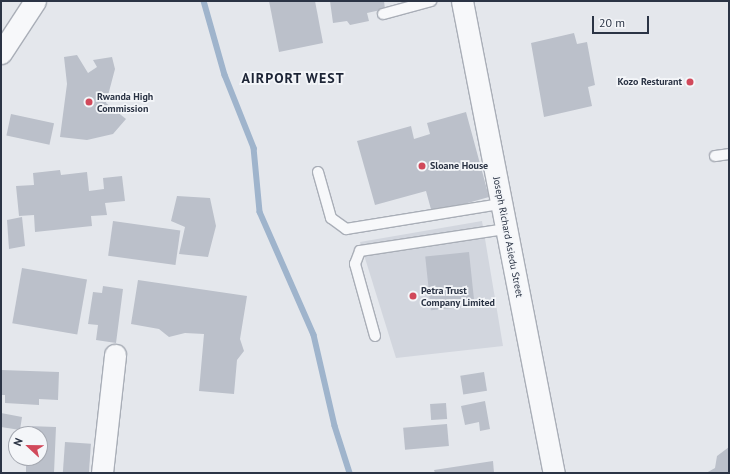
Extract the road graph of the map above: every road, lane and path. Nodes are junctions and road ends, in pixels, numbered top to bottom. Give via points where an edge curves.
1 (35, 1) edge
2 (431, 1) edge
3 (462, 1) edge
4 (383, 14) dead end
5 (1, 53) edge
6 (729, 154) edge
7 (715, 156) dead end
8 (318, 172) dead end
9 (501, 204) junction
10 (506, 229) junction
11 (375, 336) dead end
12 (115, 355) dead end
13 (102, 473) edge
14 (554, 473) edge

1 - 5 street
2 - 4 lane
3 - 9 street, Joseph Richard Asiedu Street
6 - 7 lane
8 - 9 lane via 331,218 346,229
9 - 10 street, Joseph Richard Asiedu Street
10 - 11 lane via 360,251 355,264
10 - 14 street, Joseph Richard Asiedu Street
12 - 13 street

